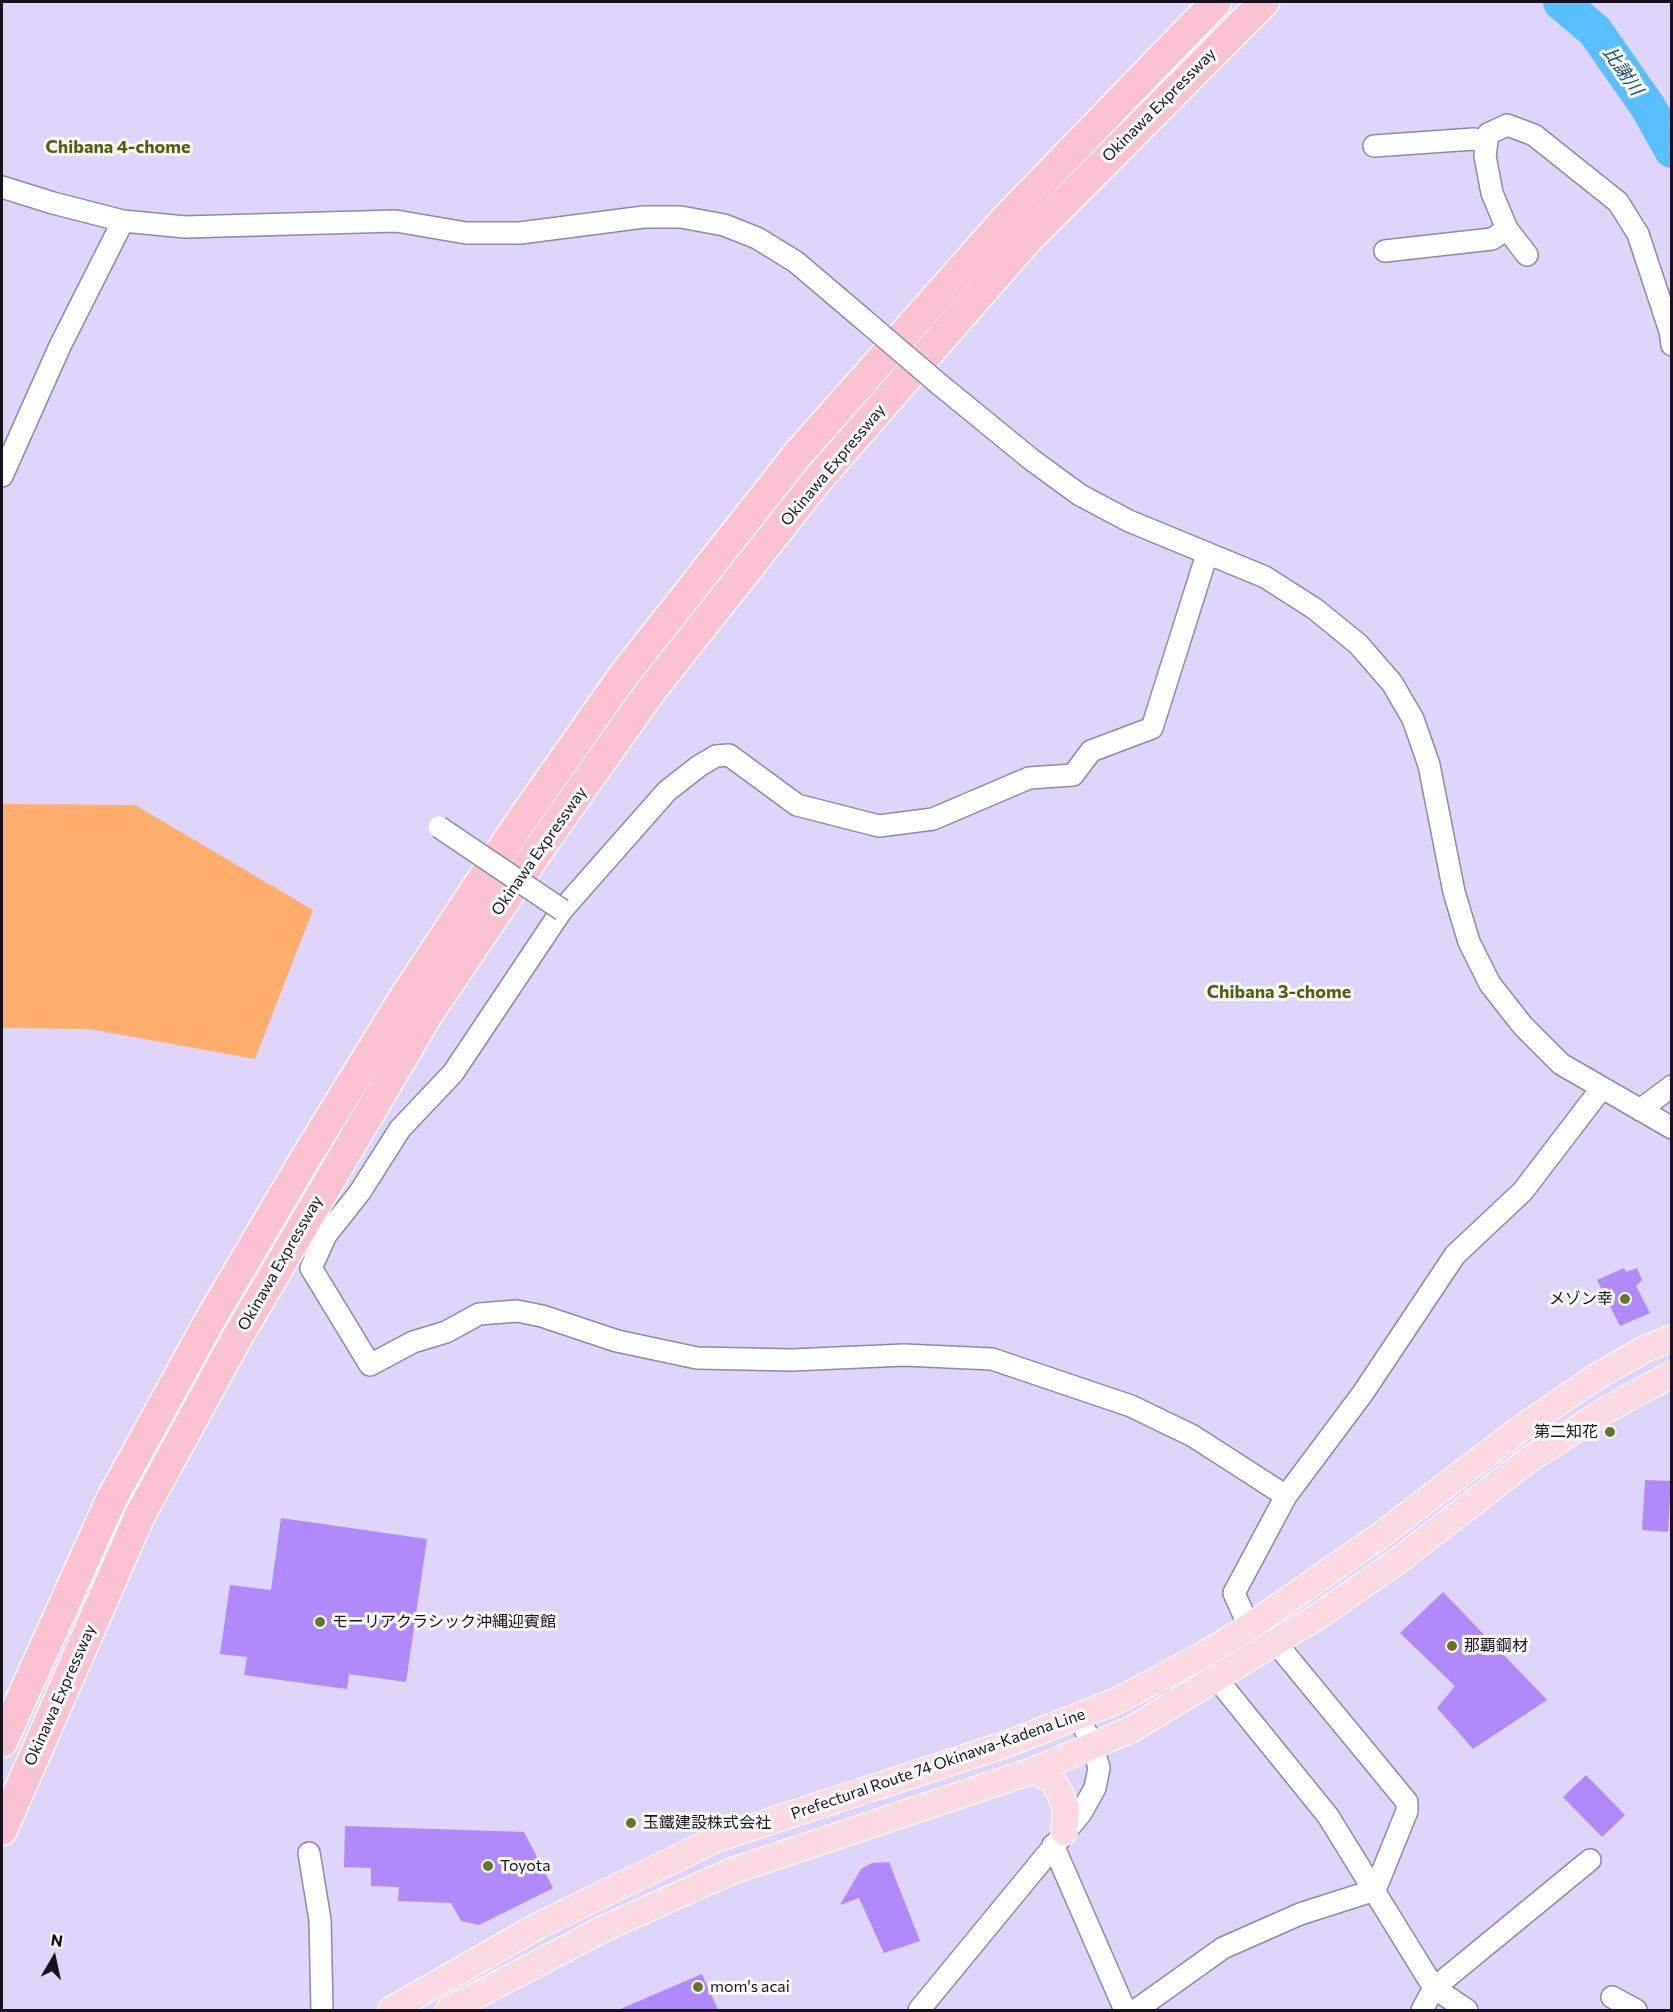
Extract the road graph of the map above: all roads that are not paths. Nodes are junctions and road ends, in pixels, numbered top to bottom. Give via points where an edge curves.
1 (1216, 2) edge
2 (1264, 2) edge
3 (1485, 142) junction
4 (1374, 146) dead end
5 (2, 187) edge
6 (123, 221) junction
7 (1507, 229) junction
8 (1385, 251) dead end
9 (1527, 255) dead end
10 (1671, 345) edge
11 (2, 476) edge
12 (1207, 554) junction
13 (439, 826) dead end
14 (562, 910) junction
15 (1671, 1086) edge
16 (1601, 1089) junction
17 (1640, 1110) junction
18 (1671, 1128) edge
19 (1671, 1338) edge
20 (1671, 1374) edge
21 (1286, 1496) junction
22 (1249, 1627) junction
23 (1276, 1643) junction
24 (1217, 1679) junction
25 (1079, 1718) junction
26 (2, 1742) edge
27 (1093, 1747) junction
28 (1035, 1770) junction
29 (2, 1830) edge
30 (1058, 1838) junction
31 (309, 1853) dead end
32 (1590, 1860) dead end
33 (1375, 1890) junction
34 (1434, 1988) junction
35 (1612, 1997) dead end
36 (322, 2010) edge
37 (391, 2010) edge
38 (449, 2010) edge
39 (919, 2010) edge
40 (1125, 2010) edge
41 (1136, 2010) edge
42 (1422, 2010) edge
43 (1467, 2010) edge
44 (1636, 2010) edge

1 - 26 highway, Okinawa Expressway via 1006,219 798,454 623,676 538,796 406,995 210,1320 112,1498
2 - 29 highway, Okinawa Expressway via 1027,240 820,477 650,692 546,839 429,1012 215,1378 140,1515
3 - 4 street via 1474,139
3 - 7 street via 1492,193
3 - 10 street via 1496,128 1516,127 1534,135 1618,202 1638,234 1670,331
5 - 6 street
6 - 11 street via 60,346
6 - 12 street, bridge via 185,227 396,221 466,233 520,233 644,217 681,217 724,225 757,238 796,262 939,384 1080,495
7 - 8 street via 1491,239
7 - 9 street
12 - 14 street via 1152,728 1091,751 1073,775 1029,778 933,819 879,826 797,805 729,755 716,756 667,791
12 - 16 street via 1265,577 1316,609 1358,644 1392,683 1413,719 1429,765 1454,892 1469,942 1490,984 1523,1026 1561,1064
13 - 14 street, bridge
14 - 21 street via 453,1073 400,1129 360,1192 326,1235 311,1268 370,1365 479,1314 517,1311 617,1341 697,1358 792,1360 904,1355 992,1359 1131,1406 1193,1436
15 - 17 street
16 - 17 street
16 - 21 street via 1522,1191 1455,1255 1363,1393
17 - 18 street
19 - 22 main road, Prefectural Route 74 Okinawa-Kadena Line via 1596,1377 1517,1431 1381,1535
20 - 23 main road, Prefectural Route 74 Okinawa-Kadena Line via 1528,1460 1399,1560
21 - 22 street via 1234,1593
22 - 25 main road, Prefectural Route 74 Okinawa-Kadena Line via 1203,1656
23 - 24 main road, Prefectural Route 74 Okinawa-Kadena Line
23 - 33 street via 1407,1802 1407,1811
24 - 27 main road, Prefectural Route 74 Okinawa-Kadena Line
24 - 33 street via 1328,1816
25 - 27 street
25 - 37 main road, Prefectural Route 74 Okinawa-Kadena Line via 716,1839 538,1926
27 - 28 main road, Prefectural Route 74 Okinawa-Kadena Line
27 - 30 street via 1099,1768 1095,1788 1081,1813
28 - 30 main road via 1053,1781 1066,1808
28 - 38 main road, Prefectural Route 74 Okinawa-Kadena Line via 732,1871 605,1928
30 - 39 street
30 - 40 street
31 - 36 street via 320,1920
32 - 34 street
33 - 34 street
33 - 41 street via 1300,1914 1223,1948
34 - 42 street
34 - 43 street
35 - 44 street

